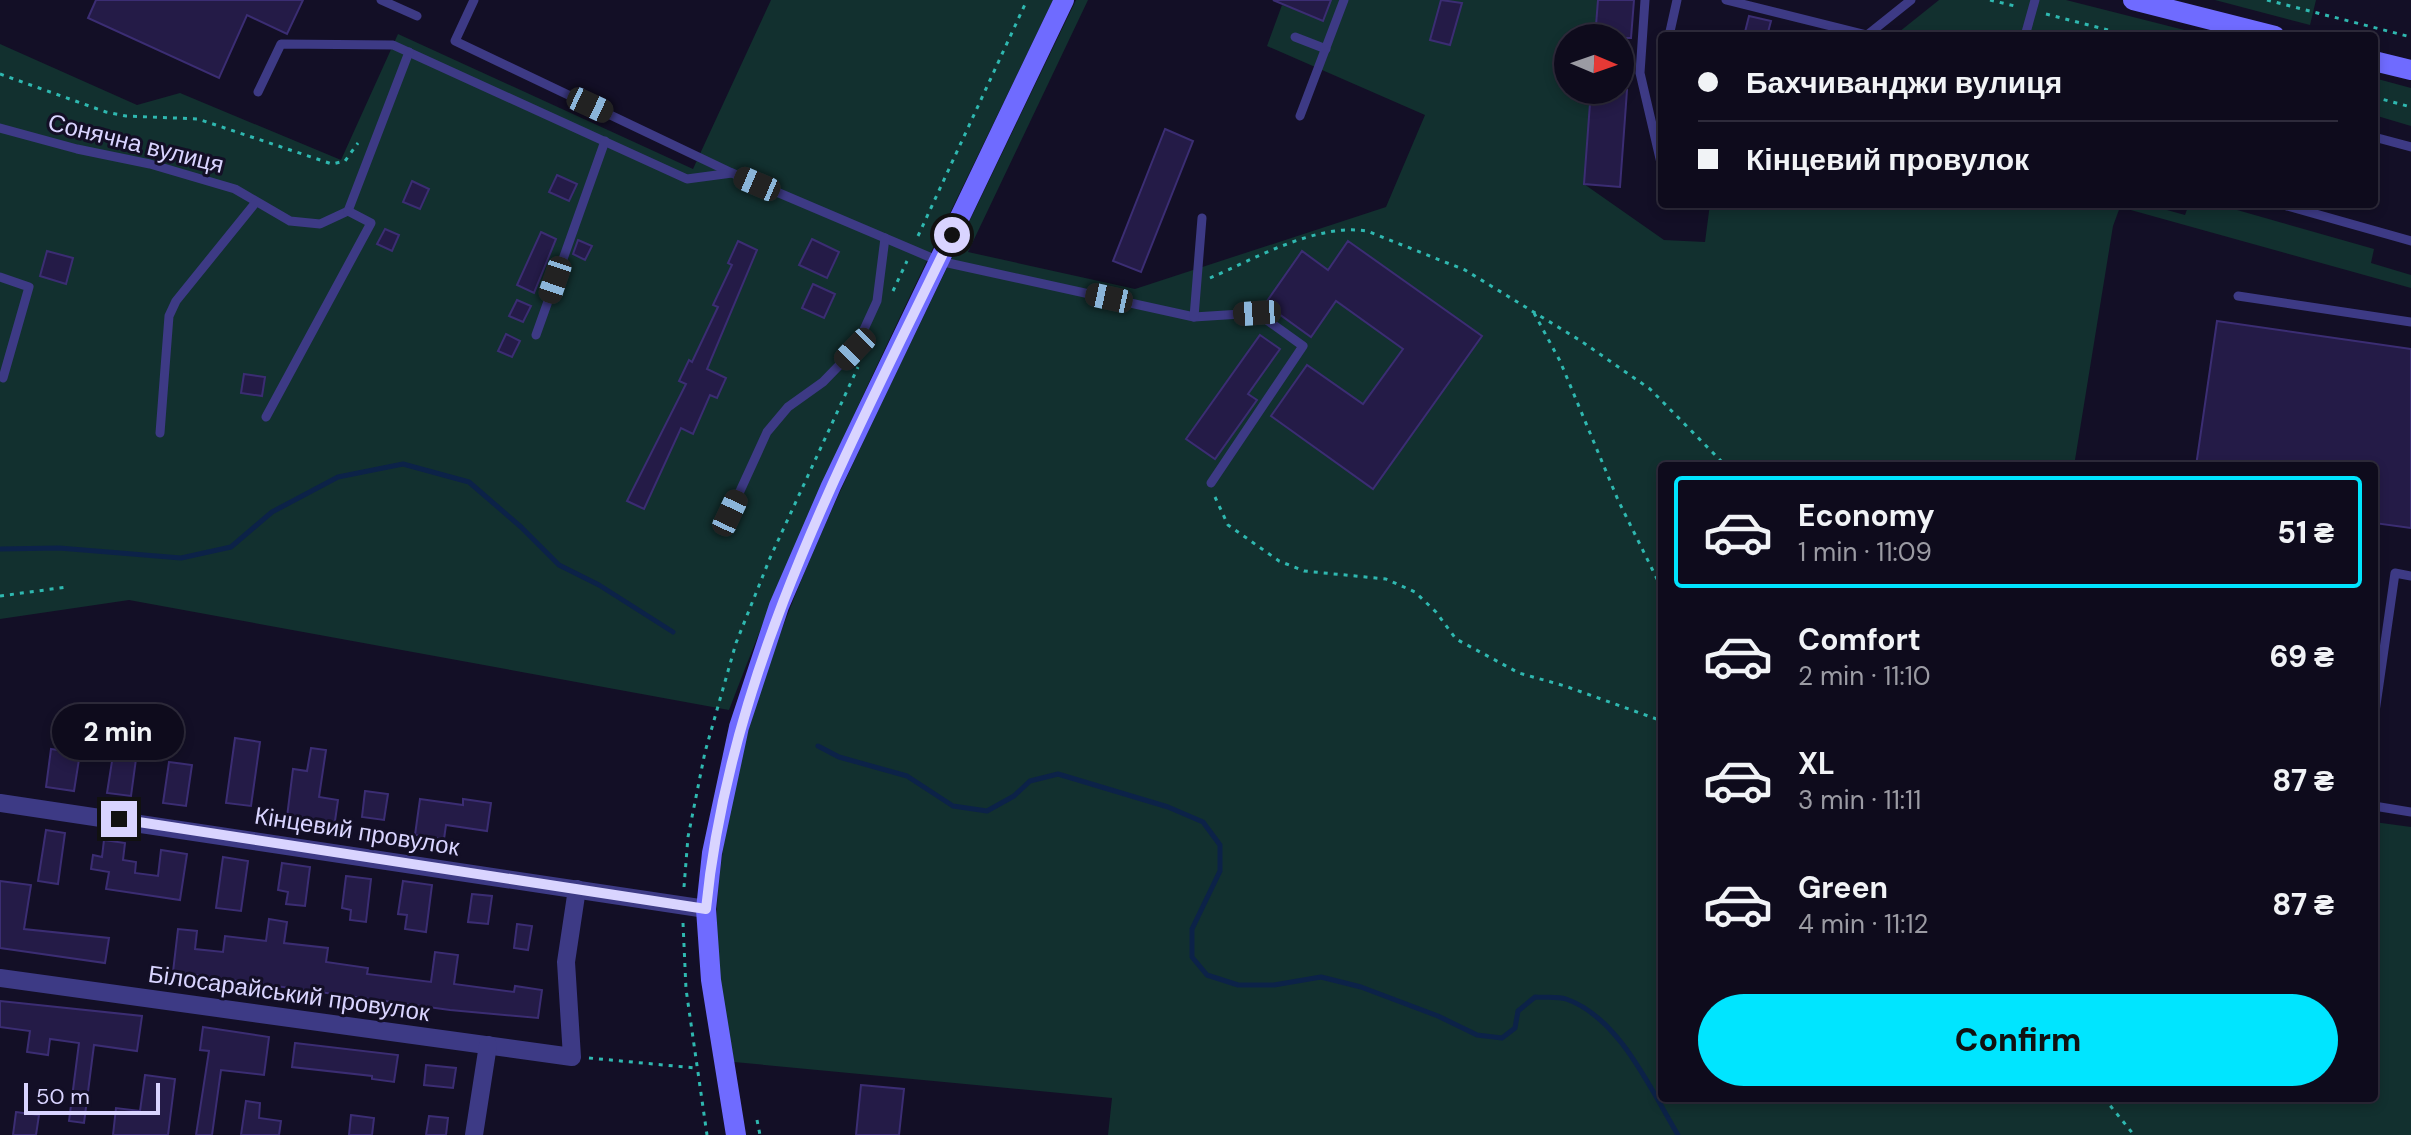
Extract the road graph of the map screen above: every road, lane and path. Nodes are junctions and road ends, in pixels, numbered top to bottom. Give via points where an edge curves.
1 (381, 0) edge
2 (474, 0) edge
3 (1027, 0) edge
4 (1064, 0) edge
5 (1344, 0) edge
6 (1645, 0) edge
7 (1677, 0) edge
8 (1726, 0) edge
9 (1911, 0) edge
10 (1990, 0) edge
11 (2035, 0) edge
12 (2133, 0) edge
13 (2267, 0) edge
14 (2032, 11) junction
15 (417, 16) dead end
16 (1670, 32) edge
17 (1850, 32) edge
18 (1871, 32) edge
19 (2026, 32) edge
20 (2115, 32) edge
21 (2259, 32) edge
22 (1295, 37) dead end
23 (2411, 37) edge
24 (1326, 49) junction
25 (409, 52) junction
26 (2378, 62) edge
27 (2411, 70) edge
28 (0, 74) edge
29 (258, 92) dead end
30 (2378, 98) edge
31 (2411, 107) edge
32 (1300, 116) dead end
33 (2, 131) edge
34 (364, 132) dead end
35 (2378, 138) edge
36 (605, 141) junction
37 (2411, 147) edge
38 (1658, 150) edge
39 (732, 173) junction
40 (256, 202) junction
41 (2303, 208) edge
42 (348, 211) junction
43 (1202, 218) dead end
44 (885, 238) junction
45 (2411, 241) edge
46 (912, 250) junction
47 (939, 261) junction
48 (0, 277) edge
49 (1197, 283) junction
50 (2238, 296) dead end
51 (1533, 313) junction
52 (1194, 317) junction
53 (2411, 322) edge
54 (536, 335) dead end
55 (3, 378) dead end
56 (266, 417) dead end
57 (160, 433) dead end
58 (1722, 462) edge
59 (1211, 483) joint
60 (730, 513) dead end
61 (2411, 576) edge
62 (1658, 581) edge
63 (67, 587) dead end
64 (0, 596) edge
65 (2378, 691) edge
66 (1658, 720) edge
67 (0, 803) edge
68 (2378, 807) edge
69 (2411, 812) edge
70 (577, 889) junction
71 (683, 905) junction
72 (706, 909) junction
73 (0, 978) edge
74 (488, 1045) junction
75 (572, 1057) junction
76 (696, 1068) junction
77 (2107, 1102) edge
78 (757, 1120) dead end
79 (474, 1135) edge
80 (707, 1135) edge
81 (736, 1135) edge
82 (760, 1135) edge
83 (2134, 1135) edge

1 - 15 lane
2 - 39 lane via 455,41
3 - 46 path
4 - 47 street
5 - 24 lane
6 - 38 lane via 1640,73
7 - 16 lane
8 - 17 lane
9 - 18 lane
10 - 14 path
11 - 14 lane
12 - 21 street
13 - 23 path
14 - 19 lane
14 - 20 path
22 - 24 lane
24 - 32 lane
25 - 29 lane via 393,45 281,44
25 - 36 lane
25 - 42 lane
26 - 27 street
28 - 34 path via 116,114 198,119 332,164 349,158
30 - 31 path
33 - 40 lane, Сонячна вулиця via 150,164 235,189
35 - 37 lane
36 - 39 lane via 687,179
36 - 54 lane
39 - 44 lane
40 - 42 lane, Сонячна вулиця via 290,221 305,223 320,224
40 - 57 lane via 169,316
41 - 45 lane
42 - 56 lane via 371,223
43 - 49 lane
44 - 46 lane
44 - 60 lane via 877,301 855,349 767,432
46 - 47 lane
47 - 52 lane
47 - 72 street via 779,606 739,727 712,853
48 - 55 lane via 29,287
49 - 51 path via 1322,232 1352,229 1465,270
49 - 52 lane
50 - 53 lane
51 - 58 path via 1650,389
51 - 62 path via 1560,361
52 - 59 lane via 1257,313 1303,346
59 - 66 path via 1228,525 1279,561 1304,571 1386,579 1415,592 1456,639 1519,673
61 - 65 lane via 2395,573
63 - 64 path
67 - 70 street, Кінцевий провулок
68 - 69 lane
70 - 71 street, Кінцевий провулок
70 - 75 street via 566,962
71 - 72 street, Кінцевий провулок
71 - 76 path
72 - 81 street via 711,980
73 - 74 street, Білосарайський провулок
74 - 75 street, Білосарайський провулок
74 - 79 street
75 - 76 path
76 - 80 path
77 - 83 path
78 - 82 path

